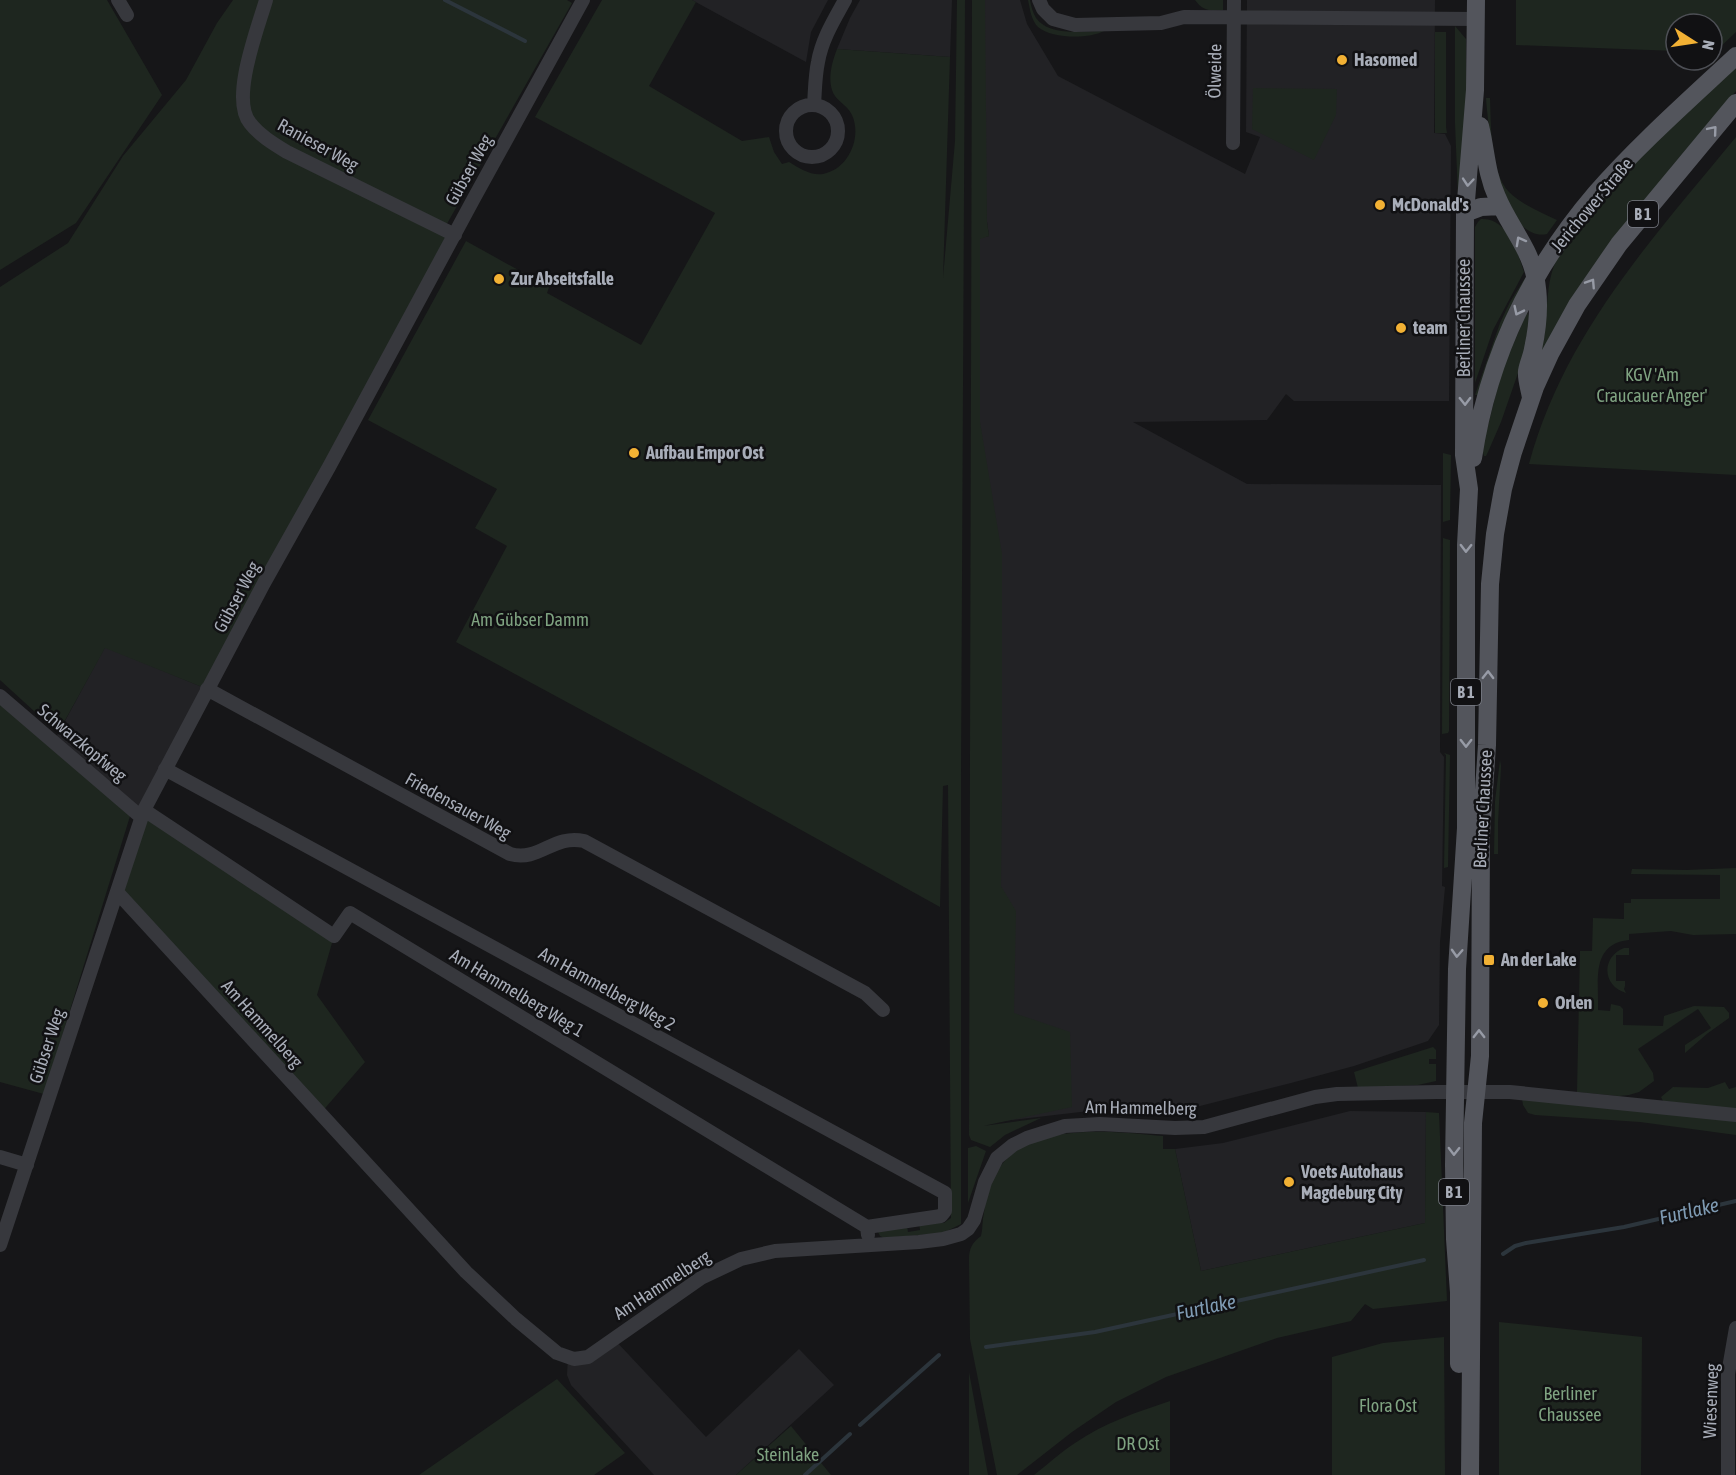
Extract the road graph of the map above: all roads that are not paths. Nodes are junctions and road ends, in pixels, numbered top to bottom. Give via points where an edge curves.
1 (118, 0) edge
2 (266, 0) edge
3 (583, 0) edge
4 (844, 0) edge
5 (1039, 0) edge
6 (1234, 0) edge
7 (1476, 0) edge
8 (127, 15) dead end
9 (1234, 18) junction
10 (1476, 19) junction
11 (1736, 56) edge
12 (1736, 103) edge
13 (814, 105) dead end
14 (1474, 108) junction
15 (1233, 143) dead end
16 (1501, 206) junction
17 (1465, 213) junction
18 (455, 235) junction
19 (1535, 278) junction
20 (1531, 398) junction
21 (1469, 489) junction
22 (207, 689) junction
23 (0, 696) edge
24 (165, 769) junction
25 (143, 813) junction
26 (117, 892) junction
27 (883, 1010) dead end
28 (1455, 1092) junction
29 (1476, 1092) junction
30 (1736, 1115) edge
31 (0, 1157) edge
32 (27, 1165) junction
33 (867, 1227) junction
34 (0, 1245) edge
35 (868, 1246) junction
36 (1736, 1328) edge
37 (1470, 1428) junction
38 (1470, 1475) edge
39 (1728, 1475) edge

1 - 8 street
2 - 18 street, Ranieser Weg via 243,84 244,113 249,122 287,152
3 - 18 street, Gübser Weg
4 - 13 street via 828,30 817,64
5 - 9 street via 1053,19 1075,25 1161,23 1184,17
6 - 9 street, Ölweide
7 - 10 main road, Berliner Chaussee
9 - 10 street
9 - 15 street, Ölweide
10 - 14 main road, Berliner Chaussee
11 - 19 main road, Jerichower Straße / B 1 via 1606,183 1570,225
20 -> 12 main road, B 1 via 1556,344 1598,273
14 - 16 main road, Berliner Chaussee via 1486,168
14 -> 17 main road, Berliner Chaussee
16 - 17 main road
19 -> 16 main road, Berliner Chaussee via 1525,249
17 -> 21 main road, Berliner Chaussee via 1464,455
18 - 22 street, Gübser Weg
19 - 20 main road, Berliner Chaussee via 1537,331 1526,372
19 -> 21 main road, Jerichower Straße / B 1 via 1505,339 1490,384
29 -> 20 main road, Berliner Chaussee / B 1 via 1490,584 1503,489
21 -> 28 main road, Berliner Chaussee / B 1 via 1466,828 1457,969
22 - 24 street, Gübser Weg
22 - 27 street, Friedensauer Weg via 510,854 529,856 563,840 584,841 865,993
23 - 25 street, Schwarzkopfweg
24 - 25 street, Gübser Weg
24 - 33 street, Am Hammelberg Weg 2 via 945,1193 945,1211 939,1217
25 - 26 street, Gübser Weg
25 - 33 street, Am Hammelberg Weg 1 via 334,936 350,913
26 - 32 street, Gübser Weg
26 - 35 street, Am Hammelberg via 466,1272 562,1356 588,1357 701,1278 741,1259 775,1251
28 - 29 street, Am Hammelberg
28 - 35 street, Am Hammelberg via 1337,1094 1190,1128 1065,1126 1027,1138 997,1158 974,1220 963,1233 933,1241
28 -> 37 main road, Berliner Chaussee / B 1 via 1459,1362
29 - 30 street via 1533,1094
29 - 37 main road, Berliner Chaussee / B 1
31 - 32 street
32 - 34 street, Gübser Weg
33 - 35 street
36 - 39 street, Wiesenweg via 1728,1374
37 - 38 main road, Berliner Chaussee / B 1

